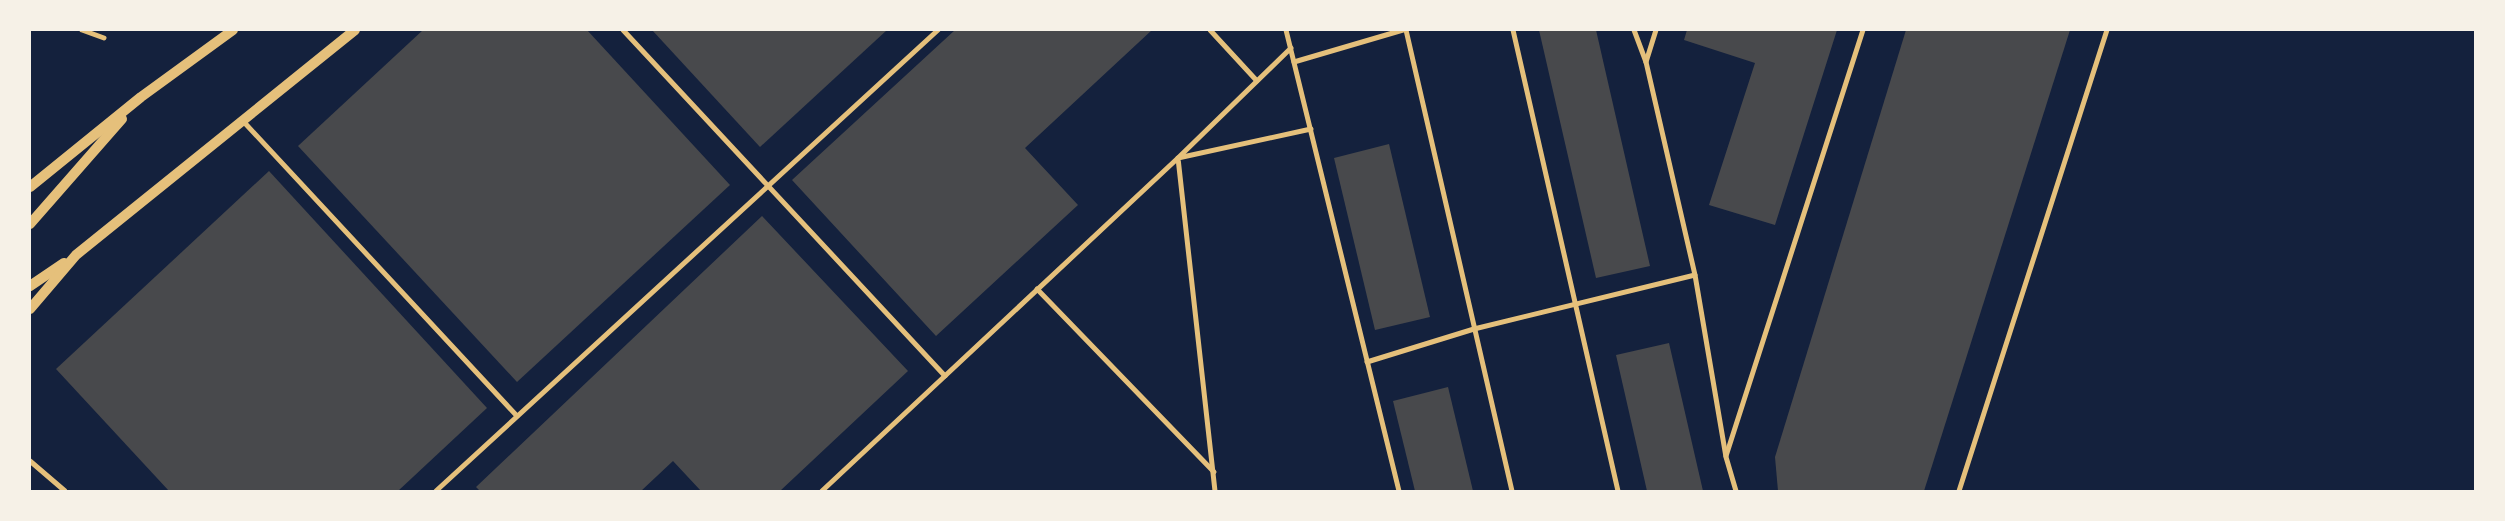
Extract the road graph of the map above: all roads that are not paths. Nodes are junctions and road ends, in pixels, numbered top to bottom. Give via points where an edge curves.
1 (82, 30) edge
2 (233, 30) edge
3 (355, 30) edge
4 (623, 30) edge
5 (938, 30) edge
6 (1210, 30) edge
7 (1286, 30) edge
8 (1405, 30) edge
9 (1513, 30) edge
10 (1634, 30) edge
11 (1656, 30) edge
12 (1863, 30) edge
13 (2107, 30) edge
14 (104, 38) dead end
15 (1291, 48) junction
16 (1294, 62) junction
17 (1646, 62) junction
18 (1257, 81) junction
19 (141, 97) junction
20 (242, 120) junction
21 (1310, 128) junction
22 (1178, 158) junction
23 (768, 186) junction
24 (30, 187) edge
25 (30, 224) edge
26 (76, 255) junction
27 (1695, 275) junction
28 (30, 286) edge
29 (1037, 289) junction
30 (1576, 303) junction
31 (30, 309) edge
32 (1474, 329) junction
33 (1367, 362) junction
34 (945, 376) junction
35 (517, 416) junction
36 (1726, 457) junction
37 (30, 461) edge
38 (1214, 472) junction
39 (65, 491) edge
40 (436, 491) edge
41 (822, 491) edge
42 (1215, 491) edge
43 (1399, 491) edge
44 (1512, 491) edge
45 (1618, 491) edge
46 (1736, 491) edge
47 (1960, 491) edge

1 - 14 street
2 - 19 main road
3 - 20 main road
4 - 23 street
5 - 23 street
6 - 18 street
7 - 15 street
8 - 16 street
8 - 32 street
9 - 30 street
10 - 17 street
11 - 17 street
12 - 36 street
13 - 47 street
15 - 16 street
15 - 18 street
16 - 21 street
17 - 27 street
18 - 22 street
19 - 24 main road
19 - 25 main road
20 - 26 main road
20 - 35 street
21 - 22 street
21 - 33 street
22 - 29 street
22 - 38 street
23 - 34 street
23 - 35 street
26 - 28 main road
26 - 31 main road
27 - 30 street
27 - 36 street
29 - 34 street
29 - 38 street
30 - 32 street
30 - 45 street
32 - 33 street
32 - 44 street
33 - 43 street
34 - 41 street
35 - 40 street
36 - 46 street
37 - 39 street
38 - 42 street

